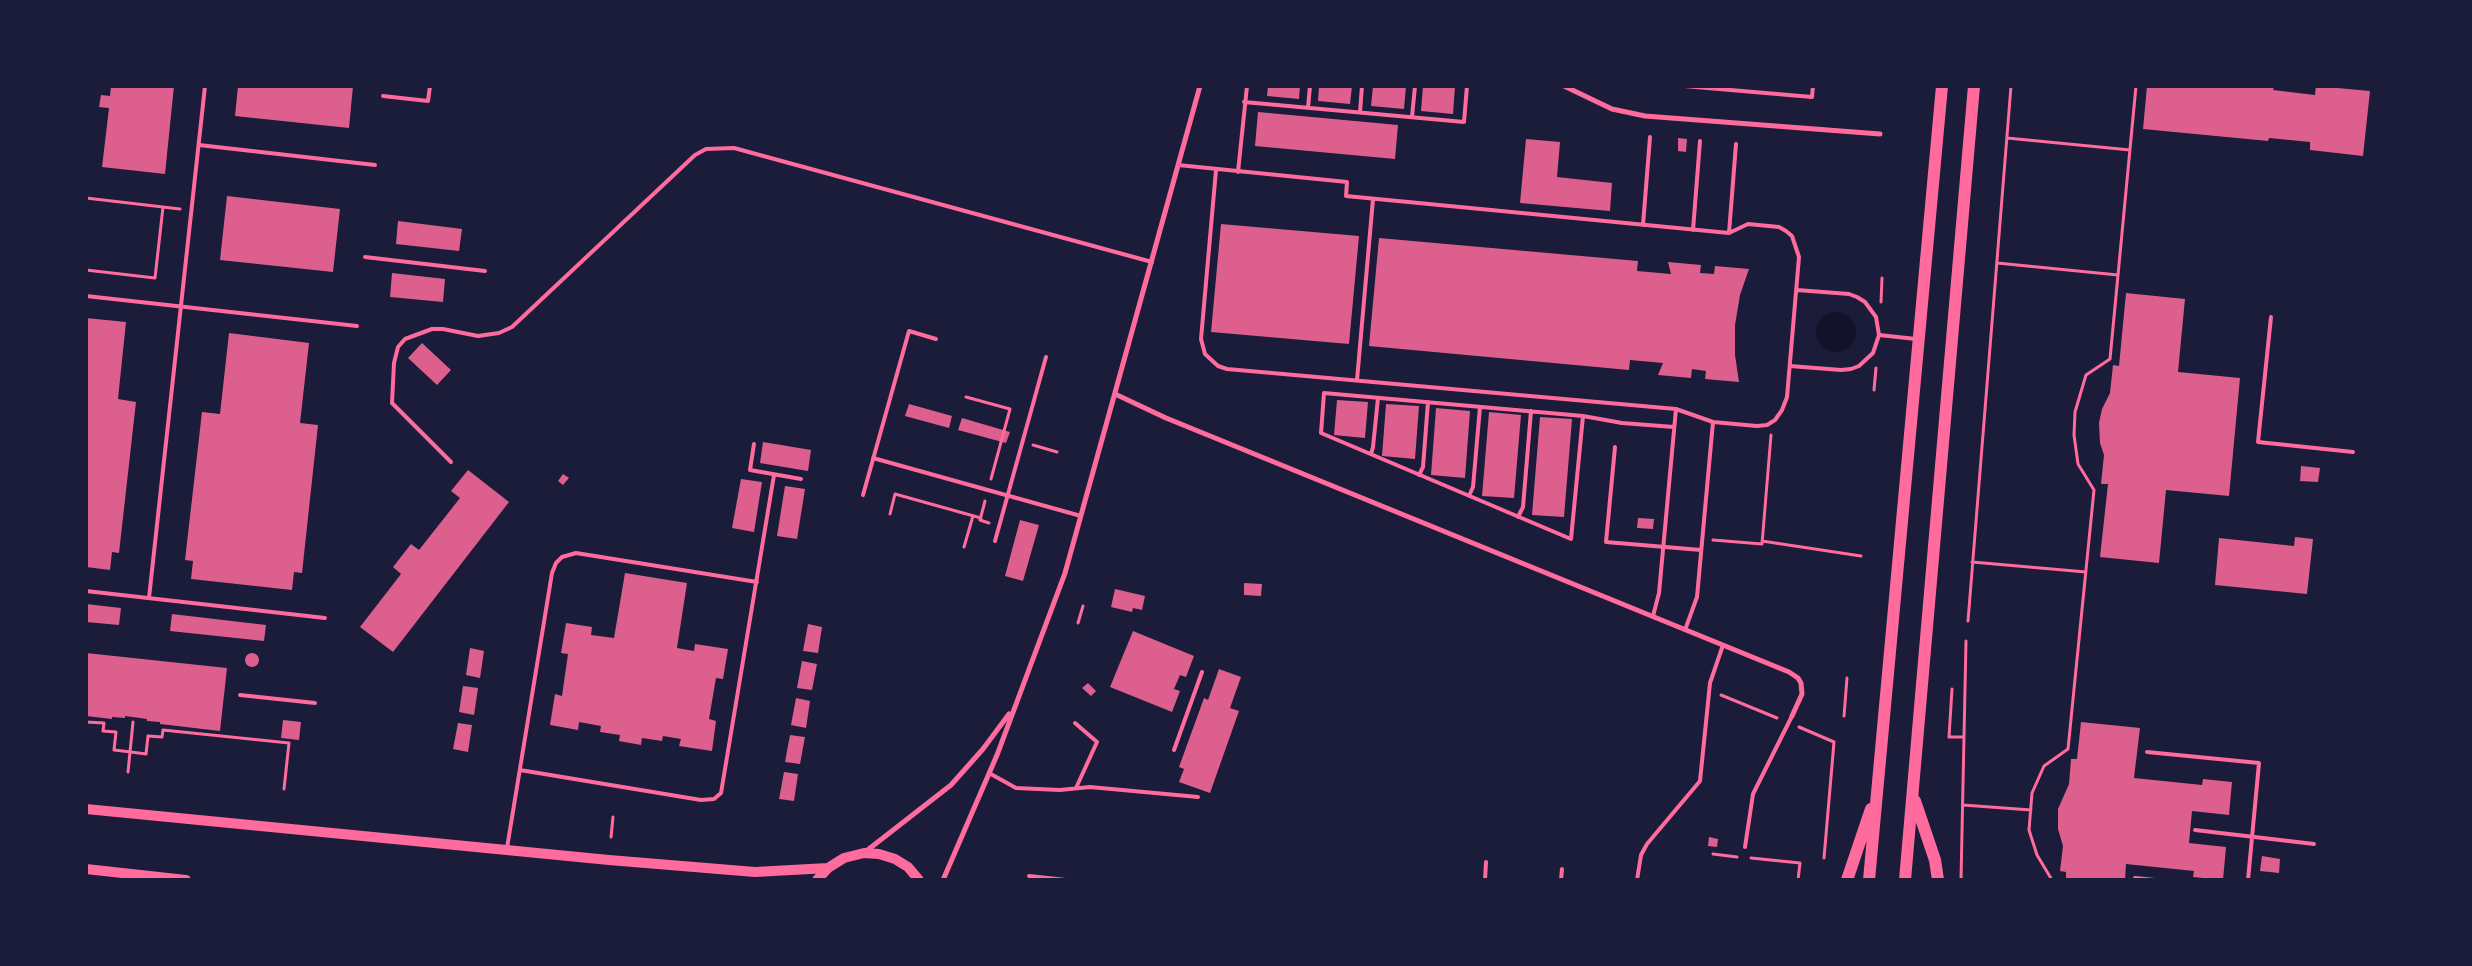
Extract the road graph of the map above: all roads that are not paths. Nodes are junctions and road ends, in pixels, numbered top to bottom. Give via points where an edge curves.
1 (205, 86) edge
2 (430, 86) edge
3 (1200, 86) edge
4 (1247, 86) edge
5 (1310, 86) edge
6 (1362, 86) edge
7 (1415, 86) edge
8 (1467, 86) edge
9 (1684, 86) edge
10 (1813, 86) edge
11 (1942, 86) edge
12 (1974, 86) edge
13 (1568, 87) edge
14 (383, 96) dead end
15 (1244, 102) junction
16 (1308, 108) junction
17 (1360, 112) junction
18 (1412, 117) junction
19 (1880, 134) dead end
20 (1650, 137) dead end
21 (1700, 141) dead end
22 (1736, 144) dead end
23 (199, 145) junction
24 (375, 165) dead end
25 (1178, 165) junction
26 (1216, 170) junction
27 (1238, 172) junction
28 (1373, 199) junction
29 (1643, 225) junction
30 (1693, 230) junction
31 (1729, 233) junction
32 (365, 257) dead end
33 (1152, 262) junction
34 (485, 271) dead end
35 (1797, 290) junction
36 (86, 296) edge
37 (181, 307) junction
38 (2271, 317) dead end
39 (357, 326) dead end
40 (1878, 335) junction
41 (936, 339) dead end
42 (1920, 339) junction
43 (1046, 357) dead end
44 (1790, 366) junction
45 (1357, 380) junction
46 (1115, 394) junction
47 (1378, 398) junction
48 (1428, 402) junction
49 (1480, 407) junction
50 (1676, 409) junction
51 (1531, 411) junction
52 (1583, 416) junction
53 (1713, 422) junction
54 (1674, 427) junction
55 (754, 444) dead end
56 (1615, 447) dead end
57 (2353, 452) dead end
58 (1371, 454) junction
59 (873, 458) junction
60 (451, 462) dead end
61 (774, 475) junction
62 (1419, 475) junction
63 (801, 479) dead end
64 (862, 495) dead end
65 (1008, 496) junction
66 (1469, 496) junction
67 (1082, 516) junction
68 (1518, 517) junction
69 (995, 541) dead end
70 (1663, 547) junction
71 (1701, 550) junction
72 (757, 582) junction
73 (86, 591) edge
74 (149, 598) junction
75 (1652, 616) junction
76 (324, 618) dead end
77 (1685, 630) junction
78 (1724, 645) junction
79 (1202, 672) dead end
80 (240, 695) dead end
81 (315, 703) dead end
82 (1012, 709) junction
83 (1792, 716) joint
84 (1074, 722) dead end
85 (1174, 750) dead end
86 (2147, 752) dead end
87 (520, 770) junction
88 (989, 773) junction
89 (1076, 788) junction
90 (1878, 788) junction
91 (1913, 794) junction
92 (1198, 797) dead end
93 (86, 809) edge
94 (2195, 830) dead end
95 (2252, 837) junction
96 (2314, 844) dead end
97 (1745, 847) dead end
98 (507, 850) junction
99 (864, 853) junction
100 (1486, 862) dead end
101 (828, 868) junction
102 (86, 869) edge
103 (1562, 869) dead end
104 (100, 875) edge
105 (1029, 876) dead end
106 (2135, 878) dead end
107 (186, 880) edge
108 (817, 880) edge
109 (919, 880) edge
110 (943, 880) edge
111 (1066, 880) edge
112 (1485, 880) edge
113 (1561, 880) edge
114 (1637, 880) edge
115 (1847, 880) edge
116 (1869, 880) edge
117 (1905, 880) edge
118 (1938, 880) edge
119 (2155, 880) edge
120 (2248, 880) edge

1 - 23 lane
2 - 14 lane via 428,101
3 - 25 street
4 - 15 lane
5 - 16 lane
6 - 17 lane
7 - 18 lane
8 - 18 lane via 1464,122
9 - 10 lane via 1812,97
11 - 42 main road
12 - 91 main road
13 - 19 street via 1612,109 1645,116
15 - 16 lane
15 - 27 lane
16 - 17 lane
17 - 18 lane
20 - 29 lane
21 - 30 lane
22 - 31 lane
23 - 24 lane
23 - 37 lane
25 - 26 lane
25 - 33 street
26 - 27 lane
26 - 45 lane via 1201,339 1205,354 1227,369
27 - 28 lane via 1347,182 1346,196
28 - 29 lane
28 - 45 lane
29 - 30 lane
30 - 31 lane
31 - 35 lane via 1748,224 1779,227 1792,236 1799,257
32 - 34 lane
33 - 46 street
33 - 60 lane via 734,148 706,148 512,327 488,336 432,329 405,339 398,347 392,404
35 - 40 lane via 1857,297 1876,317
35 - 44 lane
36 - 37 lane
37 - 39 lane
37 - 74 lane
38 - 57 lane via 2258,442
40 - 42 lane
40 - 44 lane via 1873,353 1851,369
41 - 59 lane via 909,331
42 - 90 main road
43 - 65 lane
44 - 53 lane via 1787,398 1775,420 1767,425
45 - 50 lane
46 - 67 street
46 - 75 street via 1166,418
47 - 48 lane
47 - 58 lane
47 - 58 lane via 1324,393 1321,433
48 - 49 lane
48 - 62 lane via 1423,467
49 - 51 lane
49 - 66 lane via 1473,487
50 - 53 lane
50 - 54 lane
51 - 52 lane
51 - 68 lane via 1523,506
52 - 54 lane
52 - 68 lane via 1573,537
53 - 71 lane
54 - 70 lane
55 - 61 lane via 750,470
56 - 70 lane via 1606,542
58 - 62 lane
59 - 64 lane
59 - 65 lane
61 - 63 lane
61 - 72 lane
62 - 66 lane
65 - 67 lane
65 - 69 lane
66 - 68 lane
67 - 82 street via 1065,573
70 - 71 lane
70 - 75 lane via 1659,593
71 - 77 lane via 1697,597
72 - 87 lane via 592,555 576,553 562,557 552,572
72 - 87 lane via 724,785 714,799 701,800
73 - 74 lane
74 - 76 lane
75 - 77 street
77 - 78 street
78 - 83 street via 1798,678 1802,694
78 - 114 lane via 1710,683 1700,781 1647,844 1641,855
79 - 85 lane
80 - 81 lane
82 - 88 street
82 - 99 street via 951,785
83 - 97 lane via 1754,794
84 - 89 lane via 1097,742
86 - 95 lane via 2259,763
87 - 98 lane
88 - 89 lane via 1016,788
88 - 110 street
89 - 92 lane
90 - 115 main road
90 - 116 main road
91 - 117 main road
91 - 118 main road via 1935,860
93 - 98 main road
94 - 95 lane
95 - 96 lane
95 - 120 lane
98 - 101 main road via 755,872
99 - 101 main road via 844,858
99 - 109 main road via 895,859 908,867
100 - 112 lane
101 - 108 main road
102 - 104 main road
103 - 113 lane
104 - 107 main road
105 - 111 lane
106 - 119 lane

